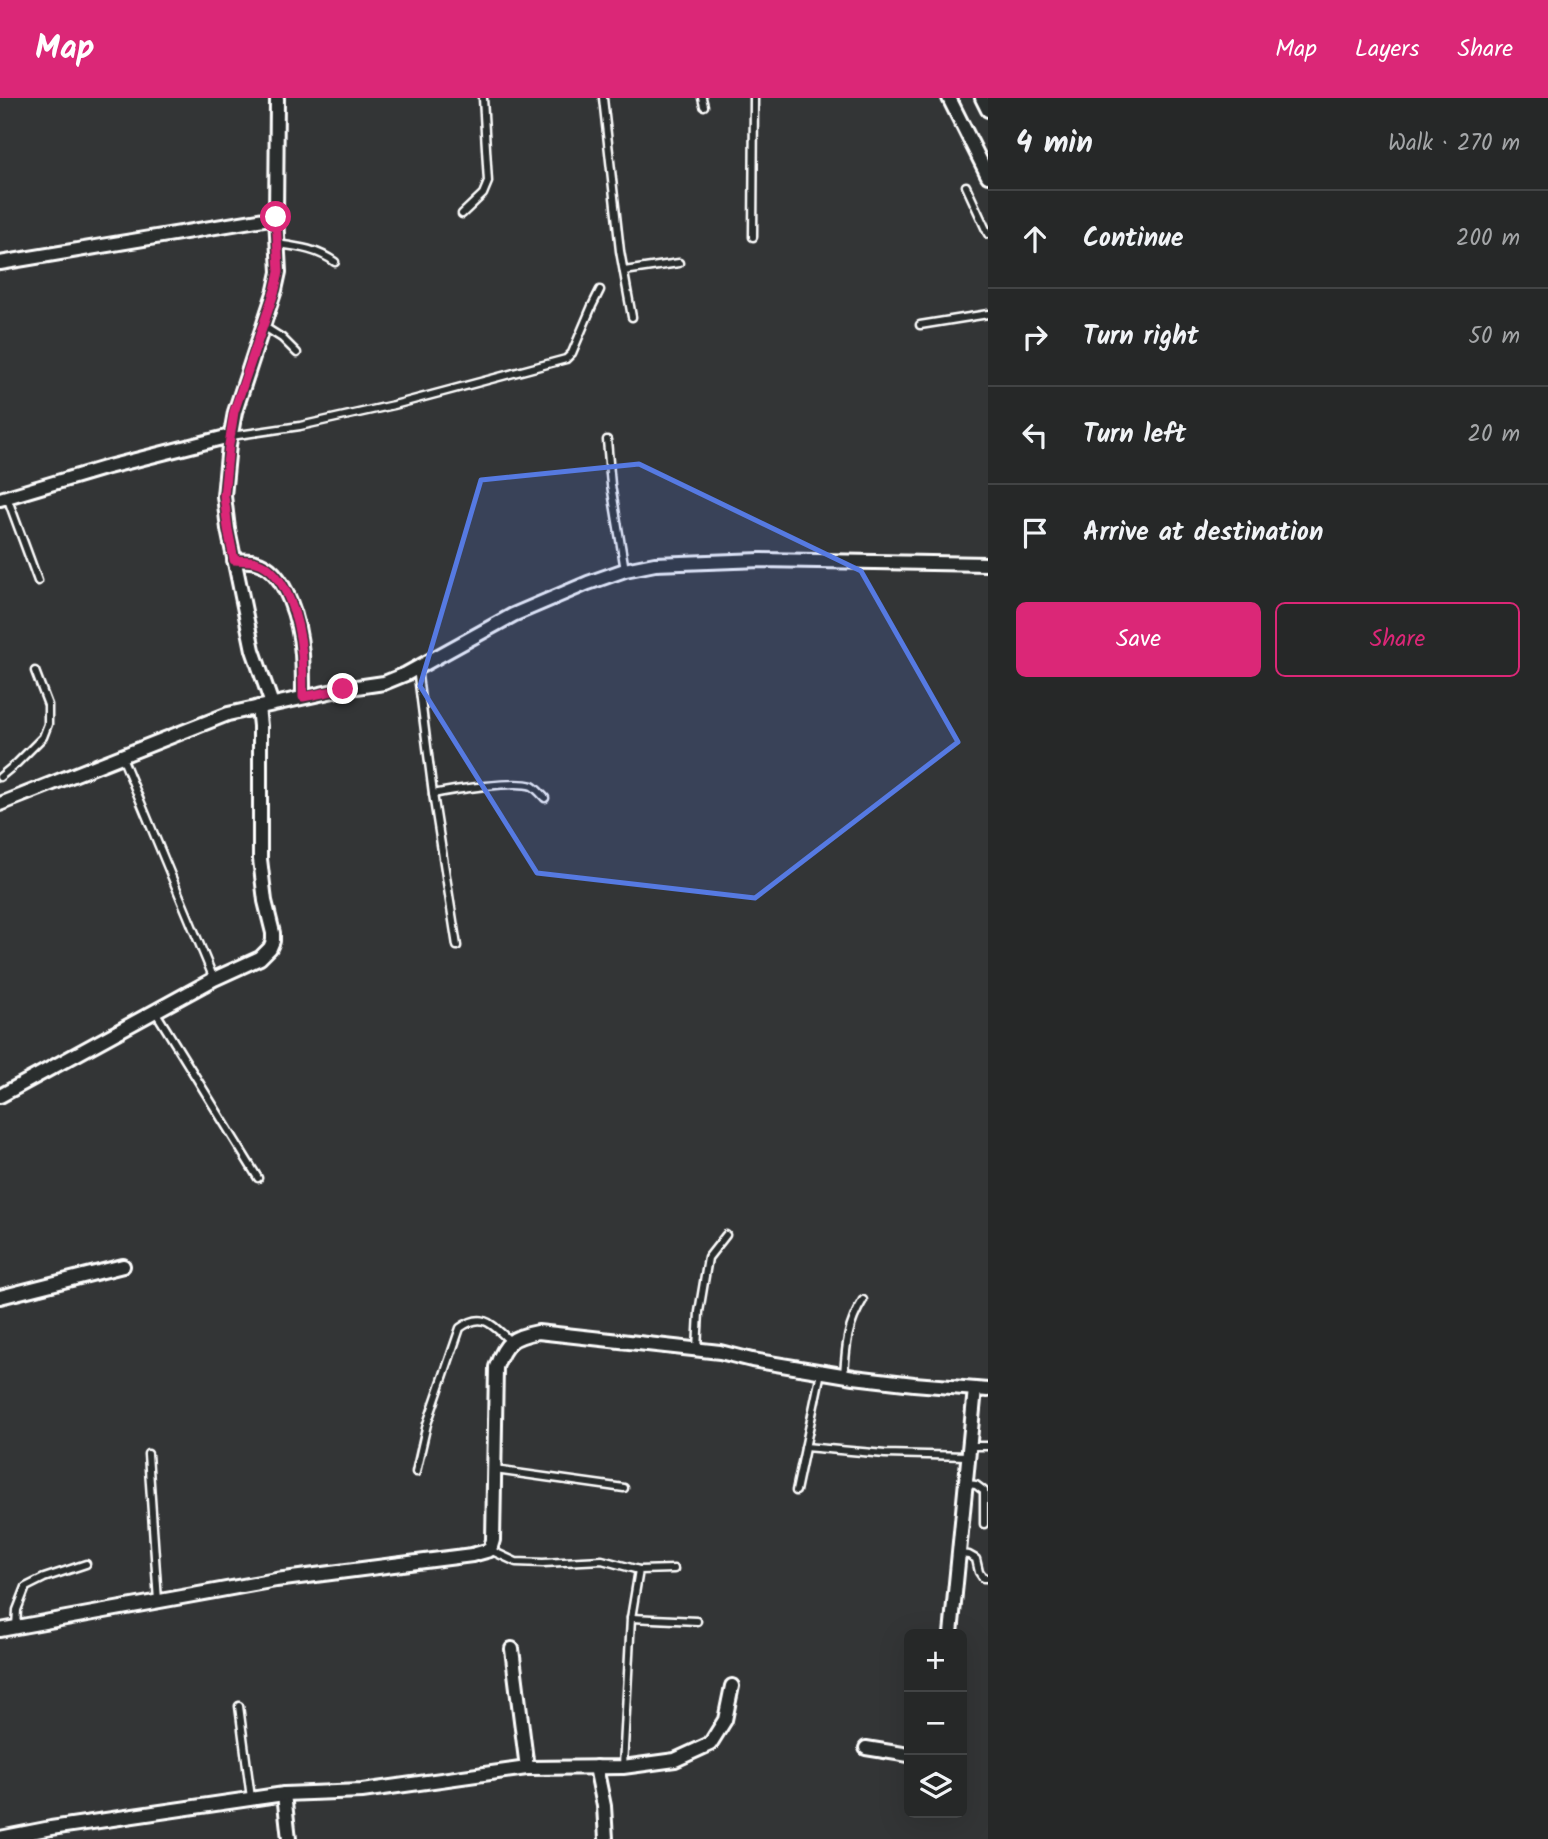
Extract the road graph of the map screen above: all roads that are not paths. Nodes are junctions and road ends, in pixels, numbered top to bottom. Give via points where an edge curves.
1 (277, 98) edge
2 (483, 98) edge
3 (603, 98) edge
4 (754, 98) edge
5 (949, 98) edge
6 (982, 98) edge
7 (988, 110) edge
8 (988, 176) edge
9 (966, 186) dead end
10 (463, 214) dead end
11 (276, 217) junction
12 (988, 234) edge
13 (753, 237) dead end
14 (277, 243) junction
15 (335, 262) dead end
16 (0, 263) edge
17 (680, 263) dead end
18 (624, 271) junction
19 (600, 290) dead end
20 (988, 314) edge
21 (632, 317) dead end
22 (263, 326) junction
23 (920, 326) dead end
24 (298, 353) dead end
25 (230, 436) junction
26 (607, 440) dead end
27 (4, 498) edge
28 (234, 560) junction
29 (988, 564) edge
30 (625, 570) junction
31 (38, 581) dead end
32 (417, 668) junction
33 (35, 671) dead end
34 (303, 697) junction
35 (272, 704) junction
36 (258, 707) junction
37 (121, 757) junction
38 (0, 777) edge
39 (433, 794) junction
40 (545, 798) dead end
41 (0, 804) edge
42 (457, 946) dead end
43 (214, 979) junction
44 (155, 1012) junction
45 (0, 1096) edge
46 (258, 1178) dead end
47 (726, 1236) dead end
48 (122, 1266) dead end
49 (0, 1297) edge
50 (863, 1300) dead end
51 (510, 1340) junction
52 (697, 1350) junction
53 (821, 1371) junction
54 (844, 1375) junction
55 (981, 1390) edge
56 (988, 1446) edge
57 (805, 1447) junction
58 (969, 1451) junction
59 (148, 1454) dead end
60 (495, 1469) junction
61 (416, 1472) dead end
62 (967, 1483) junction
63 (624, 1488) dead end
64 (796, 1491) dead end
65 (984, 1524) dead end
66 (490, 1550) junction
67 (959, 1554) junction
68 (86, 1564) dead end
69 (674, 1569) dead end
70 (639, 1570) junction
71 (988, 1578) edge
72 (159, 1601) junction
73 (631, 1618) junction
74 (697, 1621) dead end
75 (16, 1628) junction
76 (952, 1629) edge
77 (0, 1630) edge
78 (512, 1649) dead end
79 (732, 1686) dead end
80 (239, 1706) dead end
81 (866, 1748) dead end
82 (904, 1754) edge
83 (596, 1767) junction
84 (623, 1767) junction
85 (527, 1768) junction
86 (284, 1794) junction
87 (251, 1799) junction
88 (0, 1838) edge
89 (289, 1839) edge
90 (606, 1839) edge

1 - 11 street
2 - 10 lane via 488,182
3 - 18 lane
4 - 13 lane
5 - 8 street
6 - 7 street
9 - 12 lane
11 - 14 street
11 - 16 street
14 - 15 lane via 307,248
14 - 22 street via 279,272
17 - 18 lane
18 - 21 lane
19 - 25 lane via 566,359 380,408
20 - 23 lane
22 - 24 lane
22 - 25 street
25 - 27 street
25 - 28 street via 224,496
26 - 30 lane
27 - 31 lane
28 - 34 street via 270,569 282,584 297,622
28 - 35 street via 253,650
29 - 30 street via 761,560 655,564
30 - 32 street via 513,615
32 - 34 street via 384,683
32 - 39 lane
33 - 38 lane via 48,705 48,724 43,737
34 - 35 street
35 - 36 street
36 - 37 street via 228,714
36 - 43 street via 260,859 273,941 260,958
37 - 41 street
37 - 43 lane
39 - 40 lane via 518,785 533,786
39 - 42 lane
43 - 44 street
44 - 45 street
44 - 46 lane
47 - 52 lane via 708,1258
48 - 49 street
50 - 54 lane via 847,1338
51 - 52 street via 538,1332
51 - 60 street via 496,1367
51 - 61 lane via 479,1319 460,1328 427,1424
52 - 53 street
53 - 54 street
53 - 57 lane
54 - 55 street
55 - 58 street
56 - 58 lane
57 - 58 lane via 884,1454
57 - 64 lane
58 - 62 street
59 - 72 lane
60 - 63 lane
60 - 66 street
62 - 65 lane via 984,1491
62 - 67 street
66 - 70 lane via 516,1562 602,1560
66 - 72 street
67 - 71 lane via 976,1559 979,1572
67 - 76 street
68 - 75 lane via 26,1587
69 - 70 lane
70 - 73 lane
72 - 75 street
73 - 74 lane
73 - 84 lane
75 - 77 street
78 - 85 street
79 - 84 street via 725,1720 710,1744 675,1760
80 - 87 lane
81 - 82 street
83 - 84 street
83 - 85 street
83 - 90 street
85 - 86 street via 362,1791
86 - 87 street
86 - 89 street
87 - 88 street

